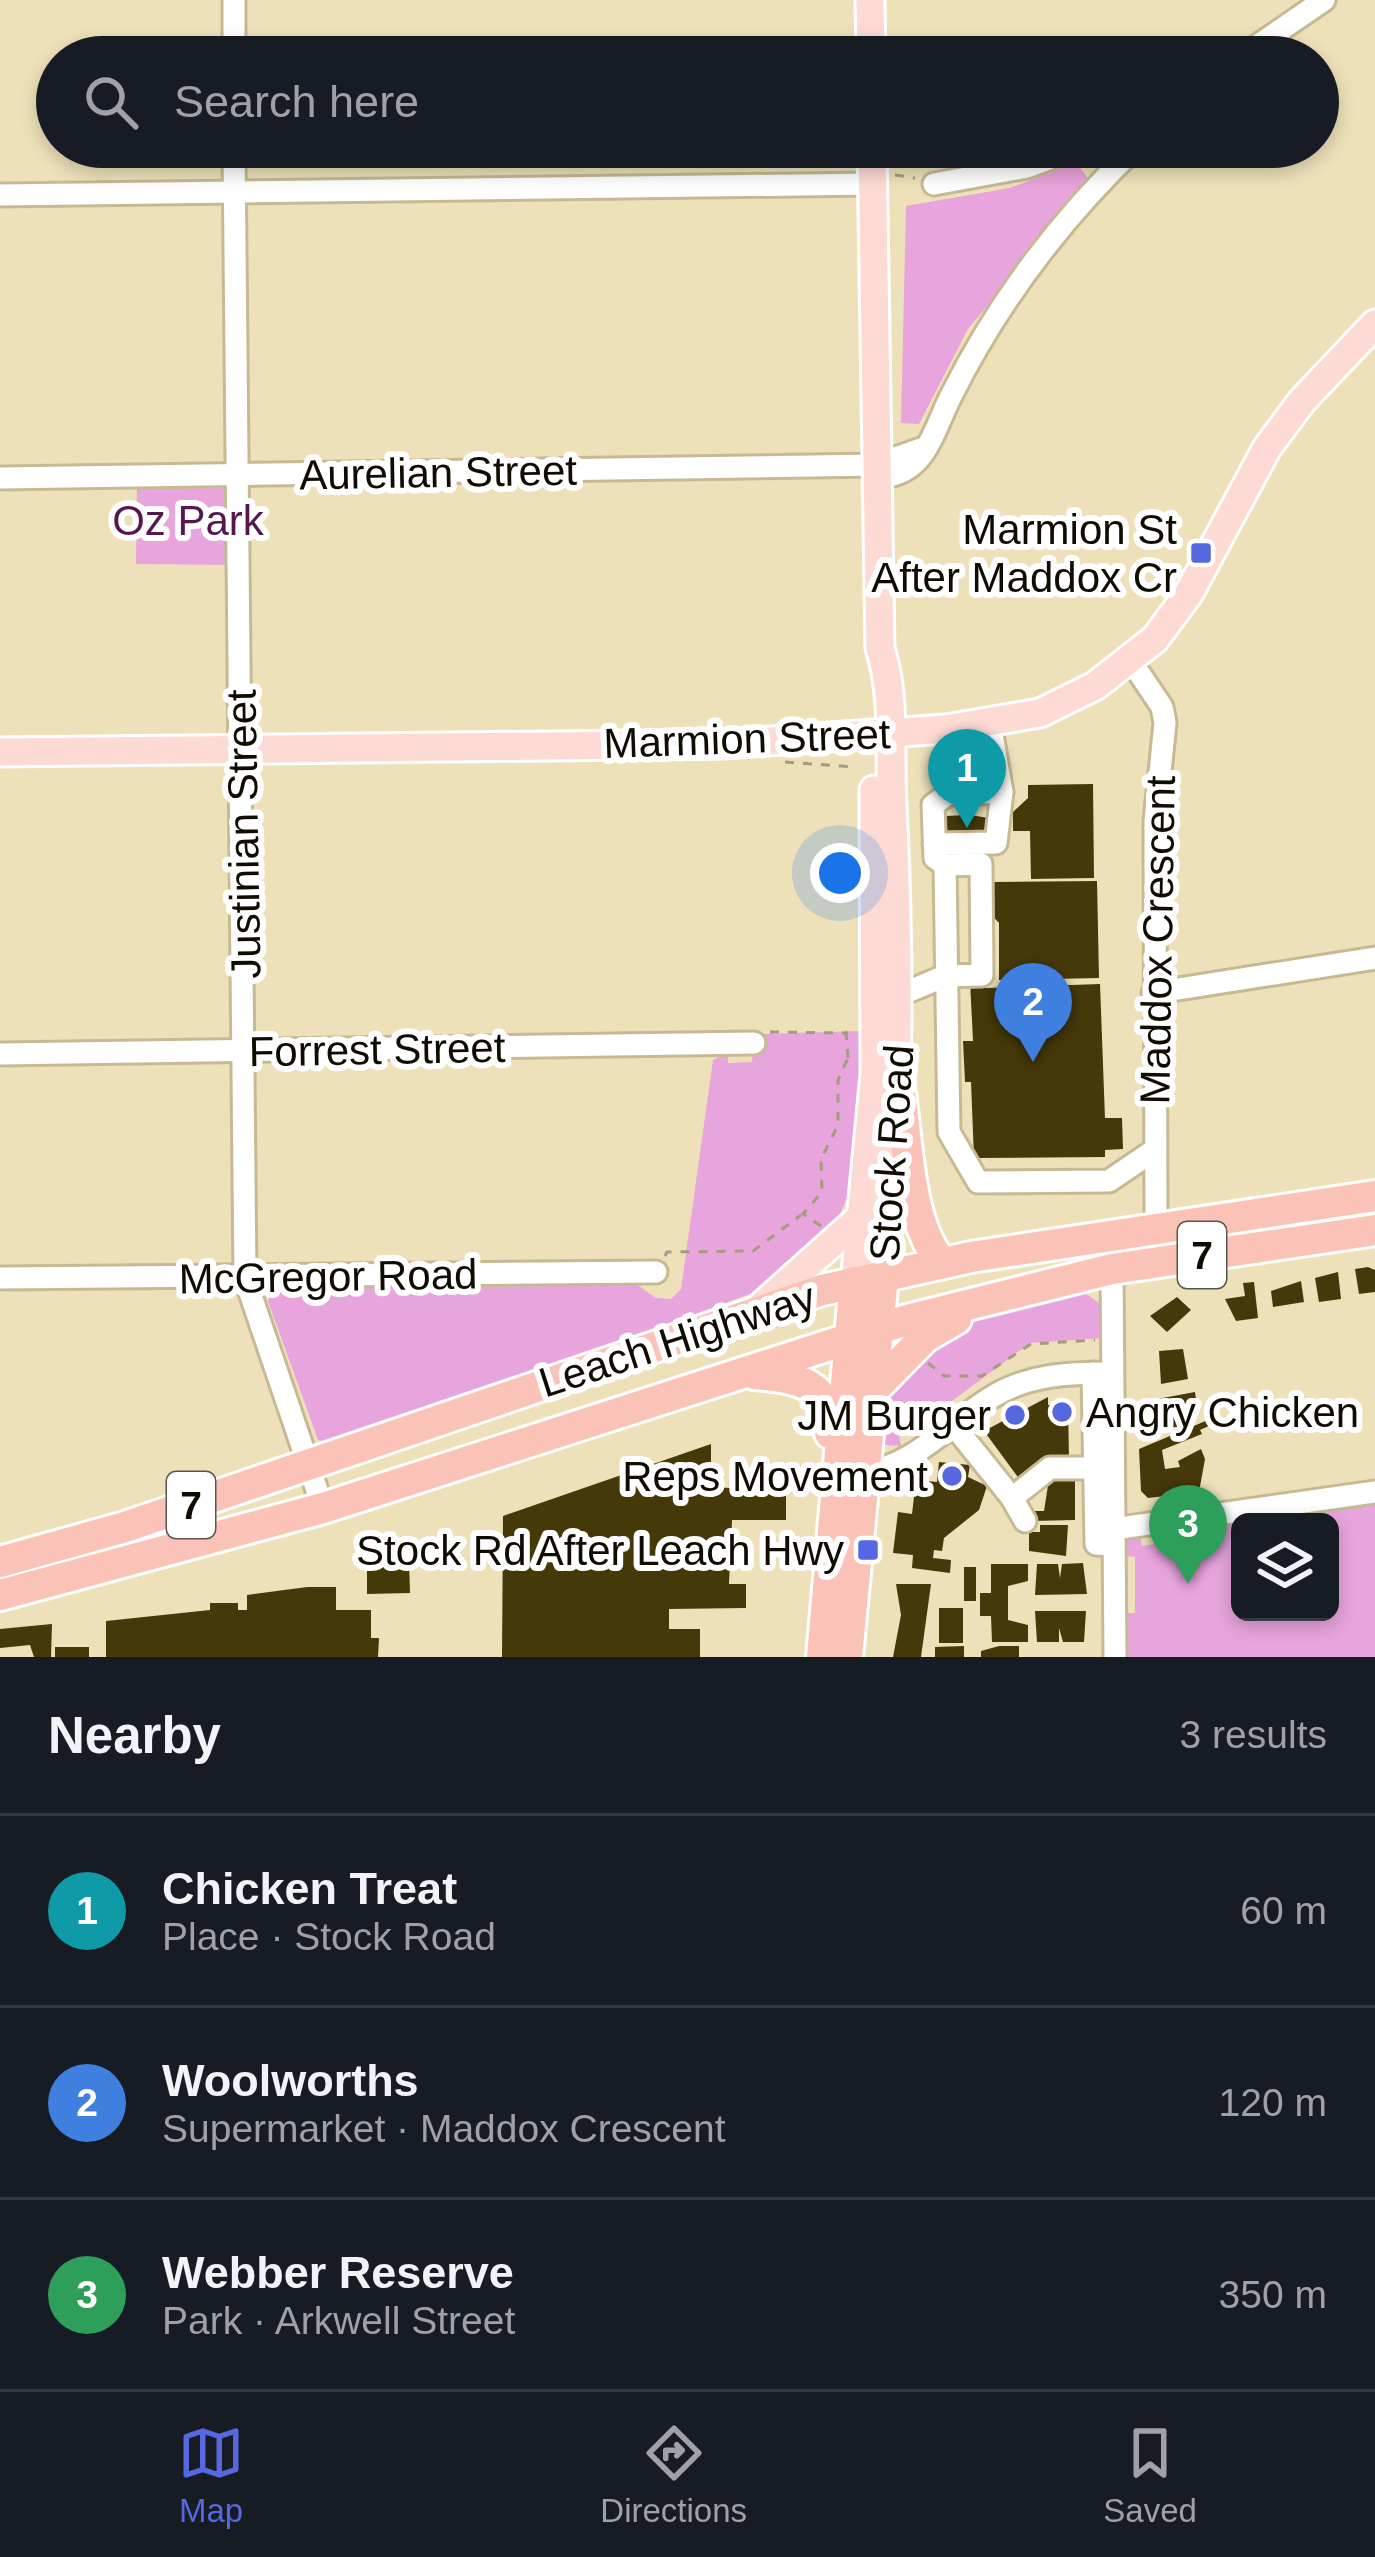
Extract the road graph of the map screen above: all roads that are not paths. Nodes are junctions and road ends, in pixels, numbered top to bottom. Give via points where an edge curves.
1 (234, 0) edge
2 (870, 0) edge
3 (1324, 0) edge
4 (234, 36) edge
5 (871, 36) edge
6 (1272, 36) edge
7 (234, 168) edge
8 (877, 168) edge
9 (1022, 168) edge
10 (1117, 168) edge
11 (880, 179) junction
12 (934, 184) road end
13 (234, 191) junction
14 (0, 195) edge
15 (1375, 324) edge
16 (1375, 340) edge
17 (876, 465) junction
18 (233, 476) junction
19 (0, 478) edge
20 (1134, 666) junction
21 (992, 731) junction
22 (882, 743) junction
23 (0, 752) edge
24 (243, 755) junction
25 (0, 764) edge
26 (1002, 792) junction
27 (940, 854) junction
28 (981, 864) junction
29 (1375, 958) edge
30 (941, 977) junction
31 (892, 989) junction
32 (1153, 993) junction
33 (754, 1043) road end
34 (246, 1051) junction
35 (0, 1054) edge
36 (898, 1087) junction
37 (1153, 1151) junction
38 (1375, 1196) edge
39 (861, 1217) junction
40 (1156, 1229) junction
41 (1375, 1230) edge
42 (941, 1262) junction
43 (1112, 1269) junction
44 (656, 1272) road end
45 (0, 1278) edge
46 (245, 1278) junction
47 (869, 1279) junction
48 (1022, 1290) junction
49 (756, 1311) junction
50 (878, 1329) junction
51 (848, 1339) junction
52 (740, 1373) junction
53 (1103, 1373) junction
54 (872, 1391) junction
55 (956, 1426) junction
56 (309, 1466) junction
57 (855, 1466) junction
58 (1104, 1467) junction
59 (1375, 1492) edge
60 (1012, 1498) junction
61 (323, 1508) junction
62 (1024, 1521) dead end
63 (1113, 1537) junction
64 (0, 1562) edge
65 (0, 1595) edge
66 (822, 1657) edge
67 (847, 1657) edge
68 (1115, 1657) edge

1 - 4 street
2 - 5 main road
3 - 6 street
7 - 13 street, Justinian Street
8 - 11 main road, Stock Road
9 - 12 street
10 - 17 street, Aurelian Street via 1016,287 924,448
11 - 13 street
11 - 17 main road, Stock Road
13 - 14 street
13 - 18 street, Justinian Street
15 - 20 main road, Marmion Street via 1267,448 1173,617
16 - 20 main road, Marmion Street via 1287,442 1182,627
17 - 18 street, Aurelian Street
17 - 22 main road, Stock Road via 887,671
18 - 19 street, Aurelian Street
18 - 24 street, Justinian Street
20 - 21 main road, Marmion Street via 1076,712
20 - 32 street, Maddox Crescent via 1165,723
21 - 22 main road, Marmion Street
21 - 26 street
22 - 24 main road, Marmion Street
22 - 31 main road, Stock Road
23 - 24 main road, Marmion Street
24 - 25 main road, Marmion Street
24 - 34 street, Justinian Street
26 - 27 street via 998,841
26 - 27 street via 948,794 933,805
26 - 28 street via 1007,851
27 - 28 street
27 - 30 street
28 - 30 street via 982,975
29 - 32 street
30 - 31 street
30 - 37 street via 950,1132 978,1182 1109,1181
31 - 36 main road, Stock Road
31 - 39 main road, Stock Road
32 - 37 street, Maddox Crescent
33 - 34 street, Forrest Street
34 - 35 street, Forrest Street
34 - 46 street, Justinian Street
36 - 42 highway via 915,1214
36 - 47 main road, Stock Road
37 - 40 street, Maddox Crescent
38 - 40 highway, Leach Highway / 7
39 - 47 main road, Stock Road
39 - 49 main road
40 - 42 highway, Leach Highway / 7
41 - 43 highway, Leach Highway / 7
42 - 47 highway, Leach Highway / 7
43 - 48 highway, Leach Highway / 7
43 - 53 street via 1114,1340
44 - 46 street, McGregor Road
45 - 46 street, McGregor Road
46 - 56 street, Justinian Street
47 - 49 highway, Leach Highway / 7
47 - 50 highway, Stock Road
47 - 51 highway, Stock Road
48 - 50 highway, Leach Highway / 7
48 - 54 highway via 938,1326
49 - 56 highway, Leach Highway / 7
50 - 51 highway, Leach Highway / 7
50 - 54 highway, Stock Road
51 - 52 highway, Leach Highway / 7
51 - 57 highway, Stock Road
52 - 57 highway via 816,1388
52 - 61 highway, Leach Highway / 7
53 - 55 street via 1023,1382
53 - 58 street
54 - 57 highway, Stock Road
55 - 57 street via 912,1454
55 - 60 street
56 - 61 street, Justinian Street
56 - 64 highway, Leach Highway / 7
57 - 66 highway, Stock Road
57 - 67 highway, Stock Road
58 - 60 street via 1050,1468
58 - 63 street
59 - 63 street
60 - 62 street
61 - 65 highway, Leach Highway / 7
63 - 68 street

